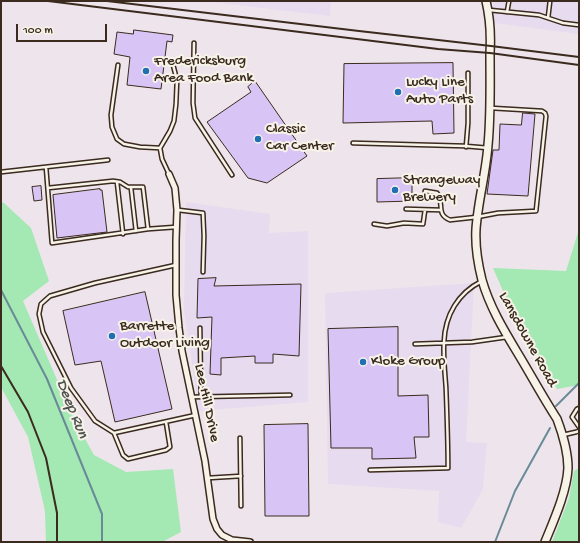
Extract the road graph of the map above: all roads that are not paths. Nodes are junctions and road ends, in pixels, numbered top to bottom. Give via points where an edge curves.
1 (486, 1) edge
2 (509, 1) edge
3 (550, 1) edge
4 (488, 10) junction
5 (508, 12) junction
6 (548, 18) junction
7 (579, 25) edge
8 (194, 43) dead end
9 (172, 61) dead end
10 (118, 65) dead end
11 (468, 74) dead end
12 (489, 107) junction
13 (353, 143) dead end
14 (466, 146) junction
15 (160, 148) junction
16 (488, 148) junction
17 (108, 160) dead end
18 (46, 167) junction
19 (1, 172) edge
20 (169, 174) joint
21 (232, 175) dead end
22 (117, 182) junction
23 (48, 188) junction
24 (131, 188) junction
25 (425, 191) dead end
26 (406, 209) dead end
27 (177, 210) junction
28 (424, 210) junction
29 (441, 210) junction
30 (477, 218) junction
31 (374, 224) dead end
32 (176, 227) junction
33 (148, 229) junction
34 (136, 231) junction
35 (123, 234) junction
36 (176, 266) junction
37 (203, 272) dead end
38 (482, 280) junction
39 (200, 328) dead end
40 (508, 337) junction
41 (444, 343) junction
42 (415, 344) dead end
43 (290, 395) dead end
44 (192, 397) junction
45 (201, 397) junction
46 (579, 408) edge
47 (196, 415) junction
48 (166, 422) junction
49 (579, 428) edge
50 (579, 431) edge
51 (114, 433) junction
52 (562, 435) junction
53 (240, 438) dead end
54 (370, 470) dead end
55 (241, 476) junction
56 (208, 478) junction
57 (241, 506) dead end
58 (250, 542) edge
59 (545, 542) edge

1 - 4 main road, Lansdowne Road
2 - 5 lane
3 - 6 lane
4 - 5 lane
4 - 12 main road, Lansdowne Road via 491,46
5 - 6 lane
6 - 7 lane
8 - 21 lane via 195,118
9 - 15 lane via 177,80 175,115 170,131
10 - 15 lane via 111,115 112,128 117,139 124,144
11 - 14 lane
12 - 16 main road, Lansdowne Road
12 - 30 lane via 545,113 536,211 498,213
13 - 14 lane
14 - 16 lane
15 - 20 lane
16 - 30 main road, Lansdowne Road
17 - 18 lane
18 - 19 lane
18 - 23 lane
20 - 27 street, Lee Hill Drive via 175,188
22 - 23 lane
22 - 24 lane
22 - 35 lane
23 - 35 lane via 52,243
24 - 33 lane via 143,187
24 - 34 lane
25 - 29 lane via 437,193 441,200
26 - 28 lane
27 - 32 street, Lee Hill Drive
27 - 37 lane via 203,213
28 - 29 lane
28 - 31 lane via 424,224
29 - 30 lane via 443,216 450,220
30 - 38 main road, Lansdowne Road via 476,247
32 - 33 lane
32 - 36 street, Lee Hill Drive
33 - 34 lane
34 - 35 lane
36 - 44 street, Lee Hill Drive via 179,328
36 - 51 lane via 95,283 50,296 41,304 39,314 43,332 71,388 95,421
38 - 40 main road, Lansdowne Road
38 - 41 lane via 467,290 455,303 447,323
39 - 45 lane
40 - 41 lane
40 - 52 main road, Lansdowne Road via 557,419
41 - 42 lane
41 - 54 lane via 448,468
43 - 45 lane
44 - 45 lane
44 - 47 street, Lee Hill Drive
46 - 49 lane via 572,417
47 - 48 lane
47 - 56 street, Lee Hill Drive
48 - 51 lane
48 - 51 lane via 170,447 128,459 123,455
50 - 52 lane
52 - 59 main road, Lansdowne Road via 567,458 567,479
53 - 55 lane
55 - 56 lane
55 - 57 lane
56 - 58 street, Lee Hill Drive via 213,519 218,529 222,535 232,540

